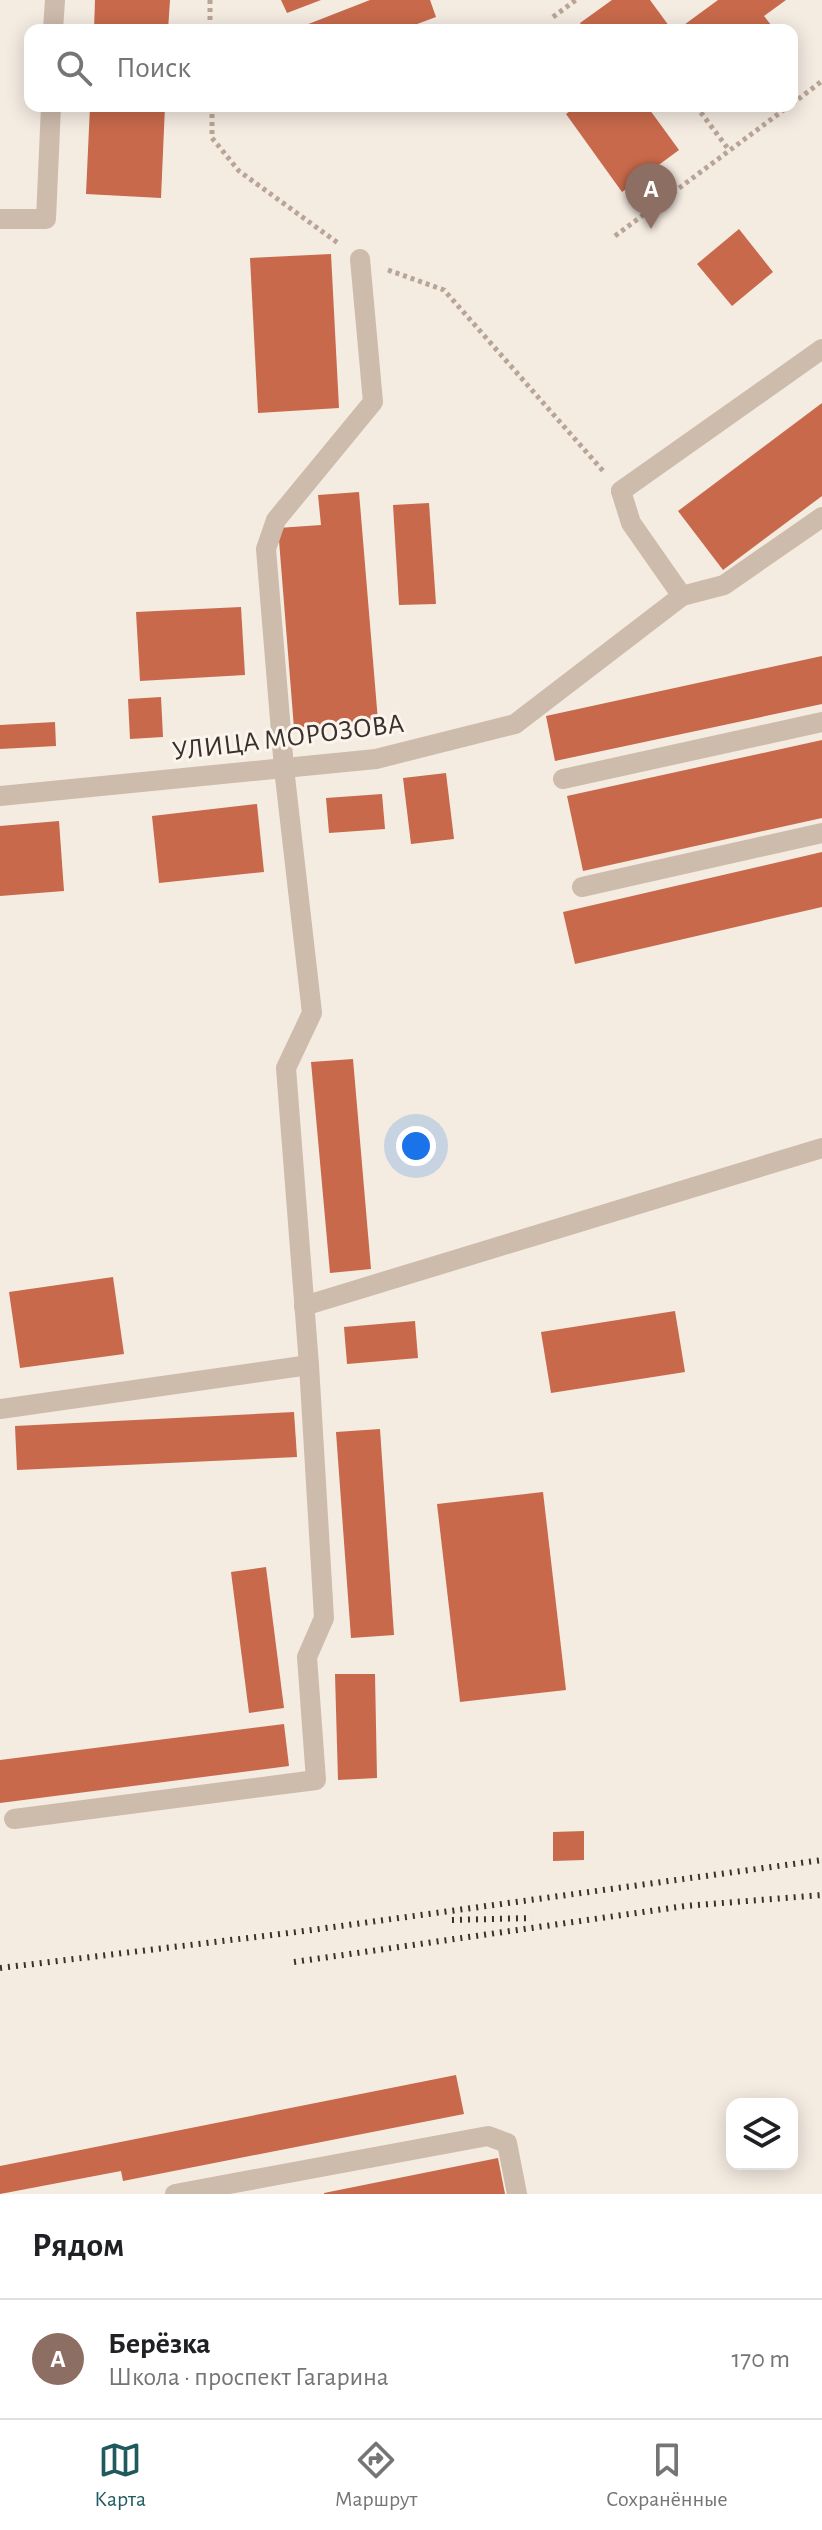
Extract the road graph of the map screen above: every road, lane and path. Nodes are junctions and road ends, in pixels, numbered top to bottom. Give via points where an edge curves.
1 (55, 0) edge
2 (210, 0) edge
3 (576, 0) edge
4 (553, 17) dead end
5 (53, 24) edge
6 (210, 24) edge
7 (822, 81) edge
8 (798, 99) edge
9 (51, 112) edge
10 (212, 112) edge
11 (700, 112) edge
12 (781, 112) edge
13 (729, 150) junction
14 (0, 219) edge
15 (615, 236) dead end
16 (360, 259) junction
17 (822, 349) edge
18 (621, 491) junction
19 (822, 517) edge
20 (682, 596) junction
21 (822, 722) edge
22 (284, 768) junction
23 (563, 779) dead end
24 (0, 796) edge
25 (822, 833) edge
26 (582, 887) dead end
27 (822, 1148) edge
28 (304, 1306) junction
29 (309, 1365) junction
30 (0, 1409) edge
31 (14, 1819) dead end
32 (175, 2194) edge
33 (517, 2194) edge

1 - 5 street
2 - 6 path
3 - 4 path
7 - 8 path
9 - 14 street via 46,219
10 - 16 path via 212,138 239,171
11 - 13 path
12 - 13 path
13 - 15 path
16 - 18 path via 444,290
16 - 22 street via 373,402 276,520 266,549
17 - 18 street
18 - 20 street via 631,523
19 - 20 street via 724,585
20 - 22 street, УЛИЦА МОРОЗОВА via 515,724 376,759
21 - 23 street
22 - 24 street, УЛИЦА МОРОЗОВА
22 - 28 street via 312,1013 286,1068
25 - 26 street
27 - 28 street
28 - 29 street
29 - 30 street
29 - 31 street via 324,1618 307,1657 316,1780
32 - 33 street via 488,2136 507,2143

